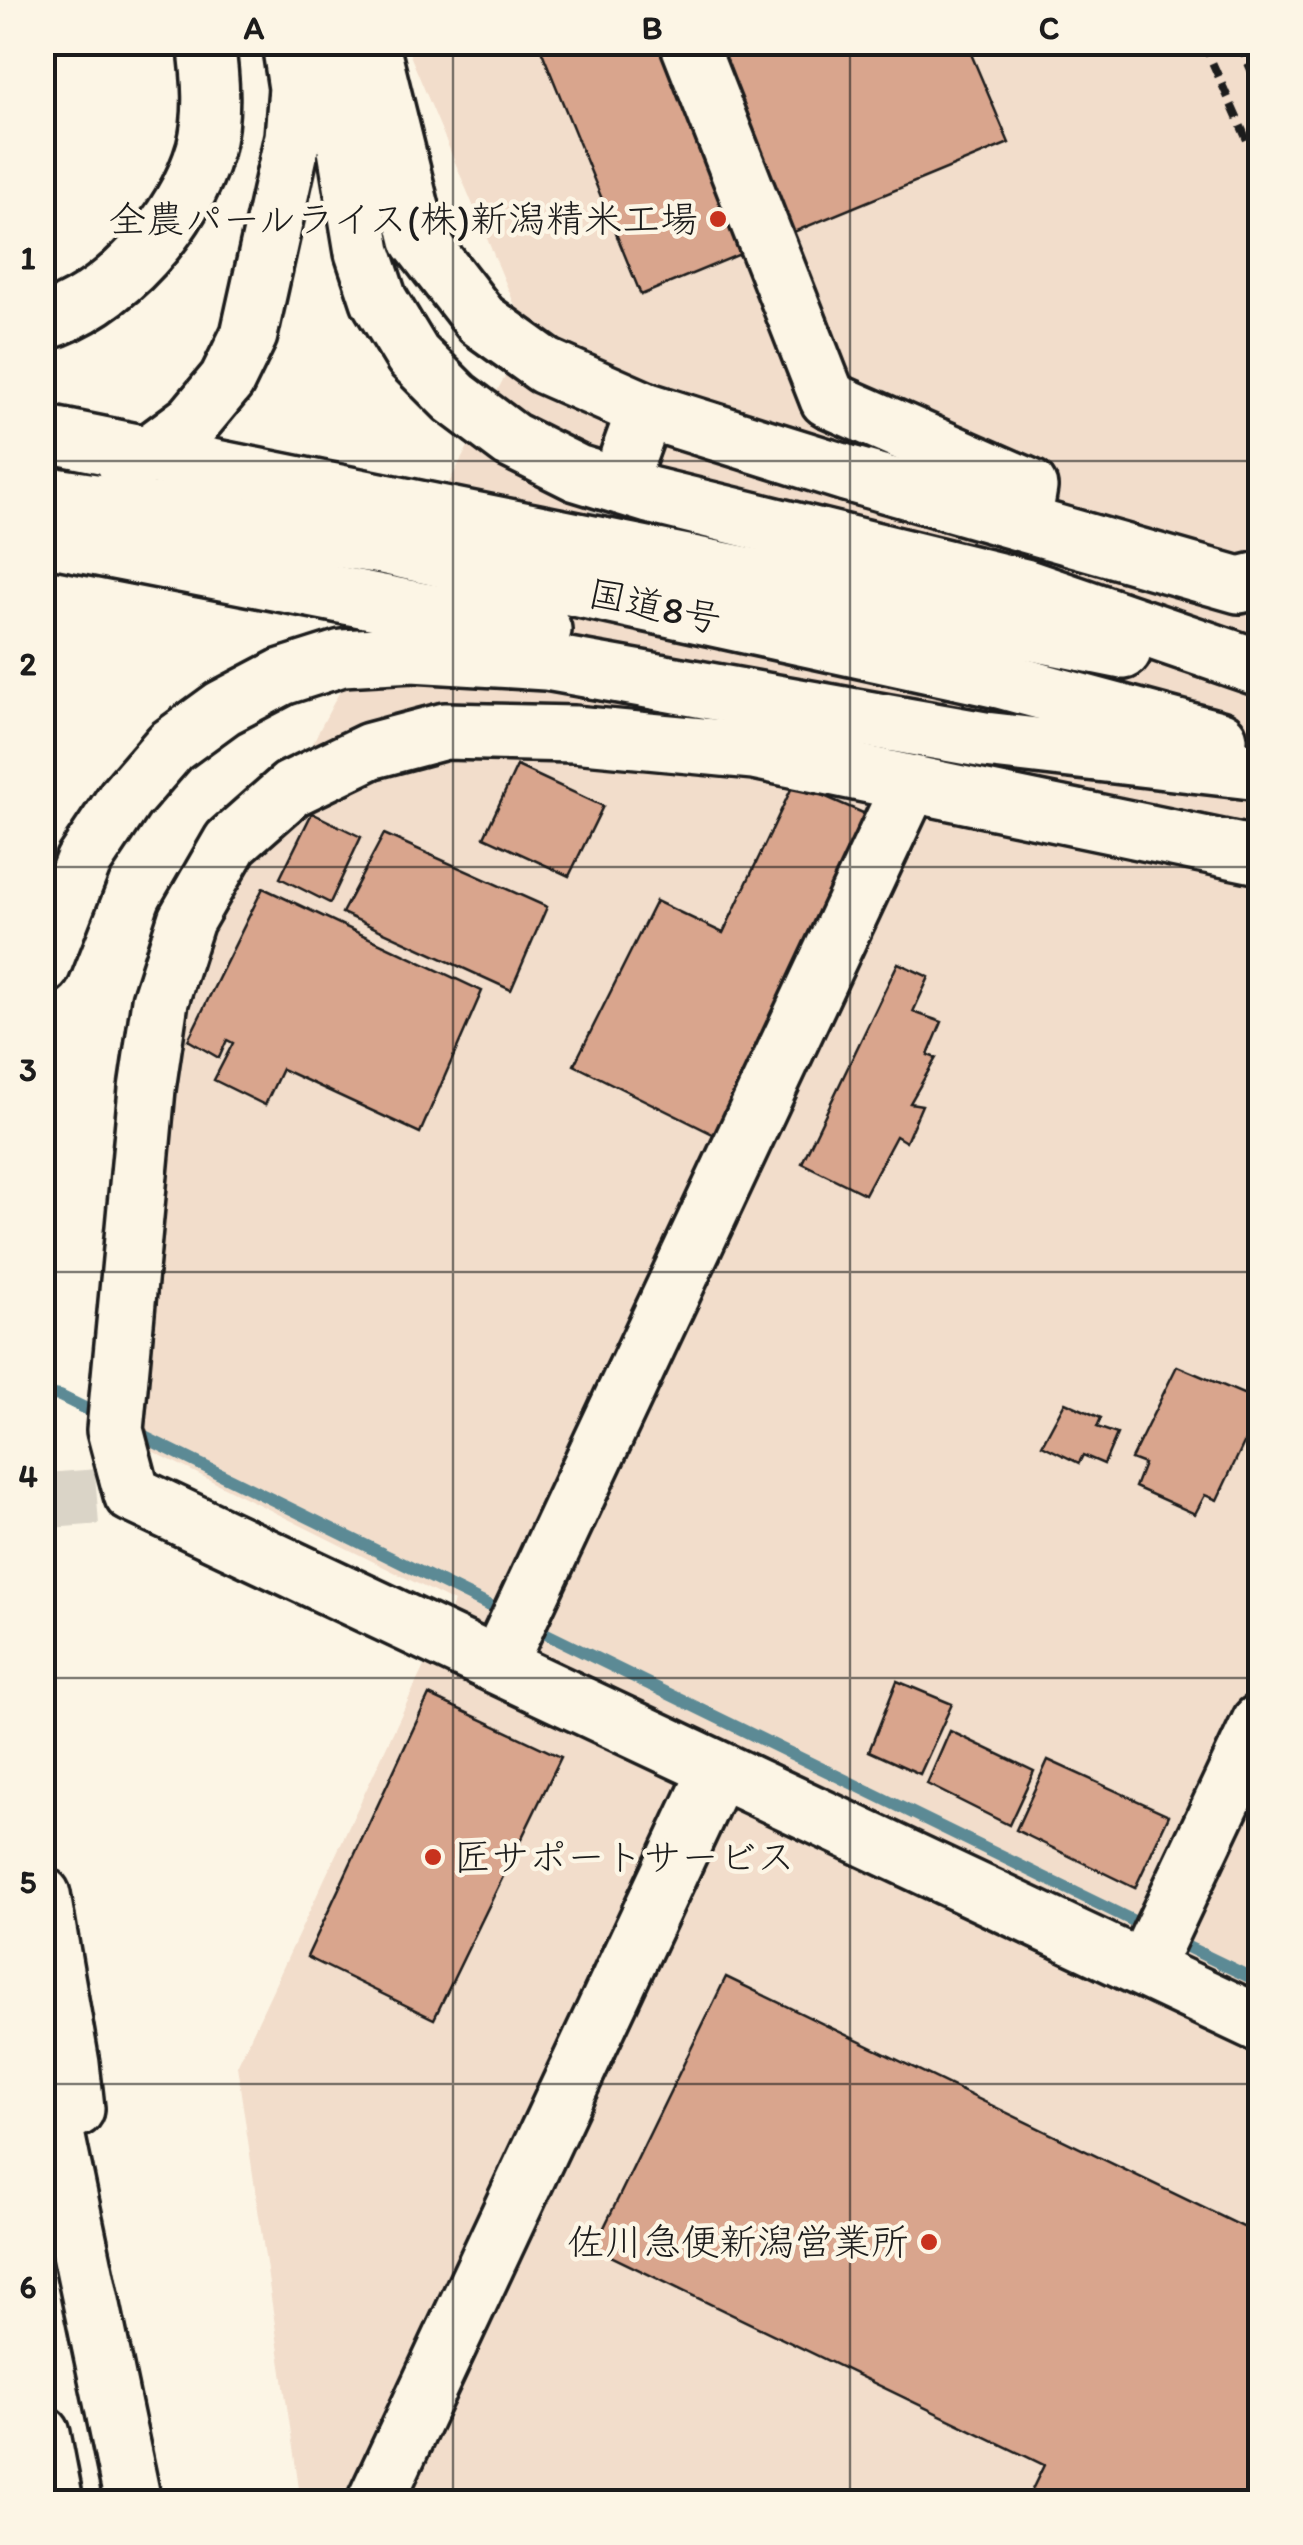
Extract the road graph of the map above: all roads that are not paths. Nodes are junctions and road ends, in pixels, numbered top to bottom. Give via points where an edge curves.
1 (206, 42) edge
2 (290, 42) edge
3 (318, 42) edge
4 (370, 42) edge
5 (688, 42) edge
6 (42, 323) edge
7 (42, 433) edge
8 (147, 456) junction
9 (42, 477) edge
10 (42, 494) edge
11 (1023, 523) junction
12 (42, 537) edge
13 (1260, 580) edge
14 (1260, 668) edge
15 (1260, 679) edge
16 (1260, 751) edge
17 (1260, 772) edge
18 (910, 785) junction
19 (1260, 856) edge
20 (42, 967) edge
21 (498, 1664) junction
22 (1260, 1722) edge
23 (717, 1770) junction
24 (42, 1895) edge
25 (1144, 1968) junction
26 (1260, 2024) edge
27 (42, 2066) edge
28 (93, 2296) junction
29 (42, 2434) edge
30 (55, 2502) edge
31 (133, 2502) edge
32 (375, 2502) edge

1 - 6 main road via 212,89 205,149 178,209 145,255 104,291
2 - 8 main road via 293,137 250,335 227,380 193,421
3 - 14 main road via 337,95 363,252 379,300 413,356 510,440 577,473 649,495 1024,587
4 - 11 main road via 419,240 481,320 636,434 846,473
5 - 11 main road via 828,399 1029,487
7 - 8 main road, 国道8号
8 - 9 main road via 99,472
8 - 15 main road, 国道8号
10 - 16 main road, 国道8号 via 401,550 1003,682
11 - 13 main road via 1239,585
12 - 16 main road via 423,612 996,700
17 - 20 main road via 985,740 546,662 412,654 342,658 282,677 171,746 124,799 83,862
18 - 19 main road
18 - 21 main road
18 - 21 main road via 578,716 445,731 370,752 292,789 230,842 186,920 160,1001 147,1088 115,1430 132,1494
21 - 23 main road
22 - 25 main road
23 - 25 main road
23 - 32 main road
24 - 28 main road via 71,2064
25 - 26 main road
27 - 28 main road
28 - 31 main road
29 - 30 main road

